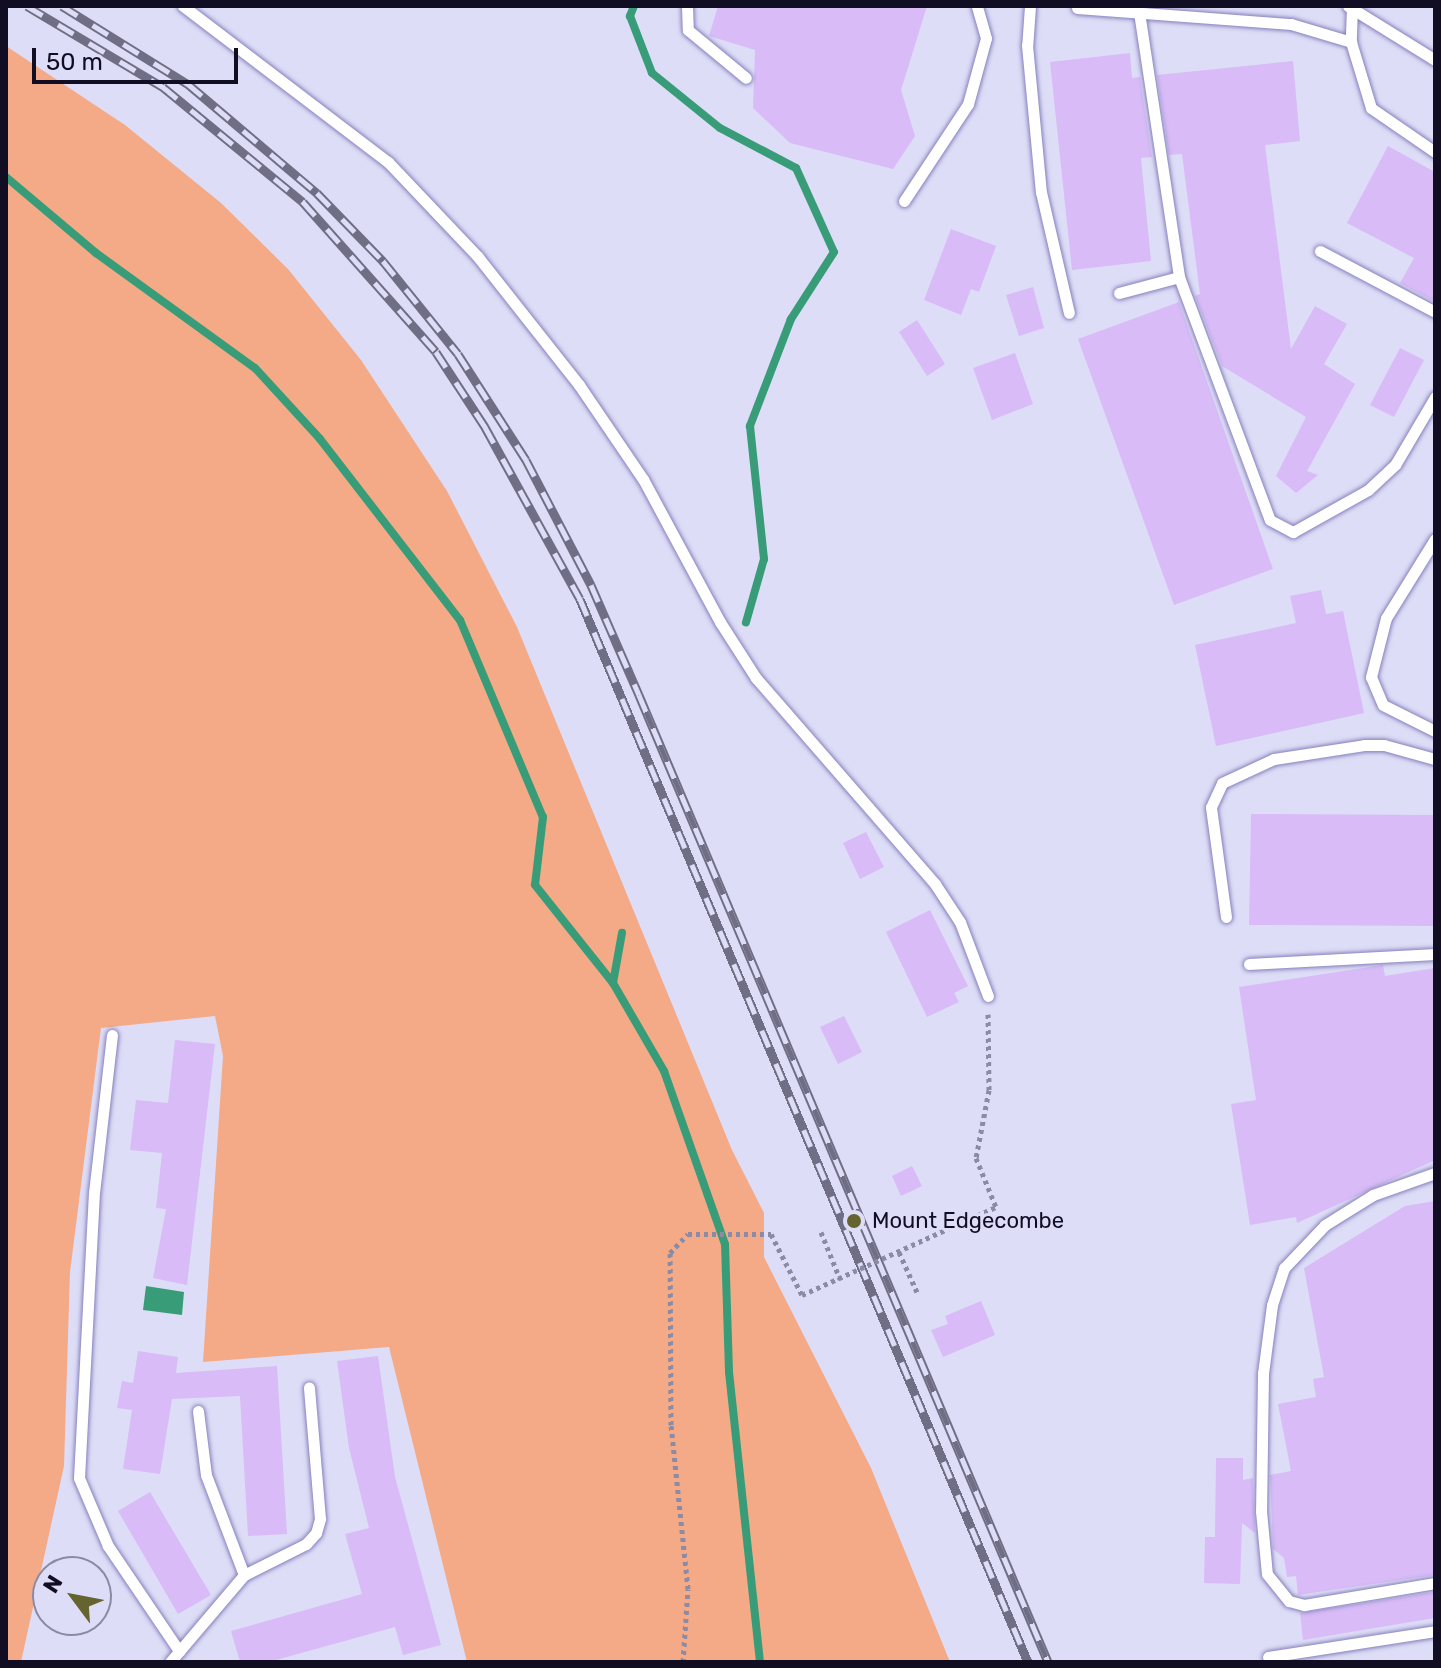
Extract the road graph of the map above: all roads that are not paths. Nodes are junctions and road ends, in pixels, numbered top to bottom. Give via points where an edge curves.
1 (183, 6) edge
2 (687, 6) edge
3 (977, 6) edge
4 (1030, 6) edge
5 (1351, 7) edge
6 (1077, 8) edge
7 (1139, 12) junction
8 (1351, 42) junction
9 (1435, 60) edge
10 (746, 78) dead end
11 (1435, 152) edge
12 (904, 201) dead end
13 (1320, 251) dead end
14 (1179, 277) junction
15 (1119, 293) dead end
16 (1435, 312) edge
17 (1069, 313) dead end
18 (1435, 397) edge
19 (1435, 539) edge
20 (1435, 731) edge
21 (1435, 759) edge
22 (1226, 917) dead end
23 (1435, 954) edge
24 (1249, 964) dead end
25 (988, 996) road end
26 (112, 1035) dead end
27 (1435, 1173) edge
28 (309, 1387) dead end
29 (198, 1411) dead end
30 (244, 1575) junction
31 (1435, 1583) edge
32 (1435, 1631) edge
33 (179, 1651) junction
34 (1268, 1657) dead end
35 (170, 1662) edge

1 - 25 lane via 388,162 478,257 579,385 643,479 756,678 935,884 960,922
2 - 10 lane via 688,30
3 - 12 lane via 986,38 968,104
4 - 17 lane via 1027,45 1041,192
5 - 8 lane
5 - 9 lane
6 - 7 lane
7 - 8 lane via 1291,24
7 - 14 lane
8 - 11 lane via 1371,108
13 - 16 lane
14 - 15 lane
14 - 18 lane via 1264,508 1282,530 1305,527 1383,478
19 - 20 lane via 1386,618 1371,677 1383,705
21 - 22 lane via 1364,745 1274,759 1222,783 1211,807
23 - 24 lane
26 - 33 lane via 94,1192 79,1478 108,1546
27 - 31 lane via 1373,1195 1325,1225 1284,1268 1272,1305 1263,1373 1261,1511 1267,1574 1289,1601 1304,1605
28 - 30 lane via 320,1519 316,1533 306,1544
29 - 30 lane via 206,1475
30 - 33 lane
32 - 34 lane
33 - 35 lane

